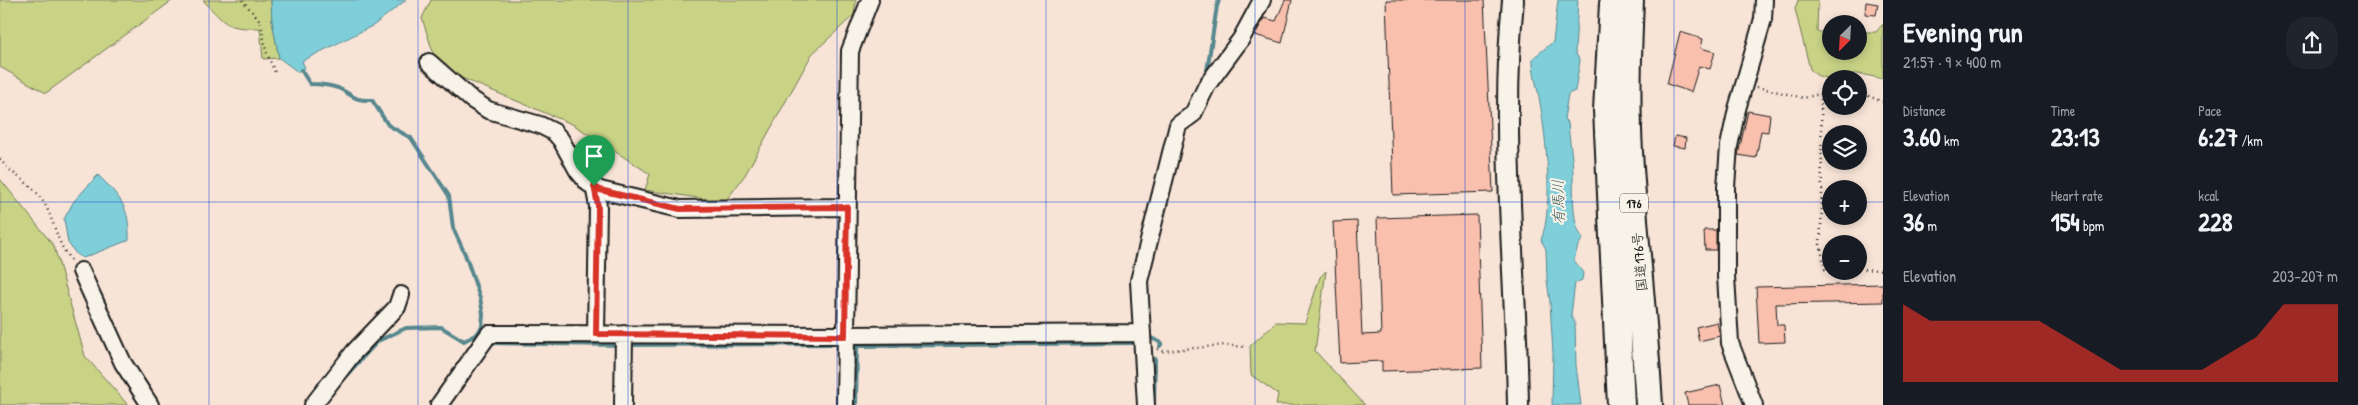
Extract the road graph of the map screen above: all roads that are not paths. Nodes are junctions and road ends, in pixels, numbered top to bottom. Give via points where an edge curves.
1 (870, 0) edge
2 (1262, 0) edge
3 (1513, 0) edge
4 (1614, 0) edge
5 (1630, 0) edge
6 (1764, 0) edge
7 (429, 62) dead end
8 (594, 186) junction
9 (847, 207) junction
10 (81, 271) road end
11 (401, 295) dead end
12 (596, 334) junction
13 (624, 334) junction
14 (845, 336) junction
15 (1141, 338) junction
16 (150, 405) edge
17 (313, 405) edge
18 (439, 405) edge
19 (623, 405) edge
20 (845, 405) edge
21 (1146, 405) edge
22 (1518, 405) edge
23 (1621, 405) edge
24 (1649, 405) edge
25 (1754, 405) edge

1 - 9 street via 850,51
2 - 15 street via 1242,39 1207,86 1193,114 1178,125 1140,281
3 - 22 street via 1508,48 1509,154
4 - 23 highway, 国道176号 / 176 via 1607,110
5 - 24 highway, 国道176号 / 176 via 1627,67 1629,152
6 - 25 street via 1730,146 1726,187 1730,343
7 - 8 street via 488,110 554,132 578,171
8 - 9 street via 680,209
8 - 12 street via 598,206
9 - 14 street
10 - 16 street via 123,363
11 - 17 street via 397,306 354,352
12 - 13 street
12 - 18 street via 489,334
13 - 14 street
13 - 19 street
14 - 15 street
14 - 20 street
15 - 21 street

